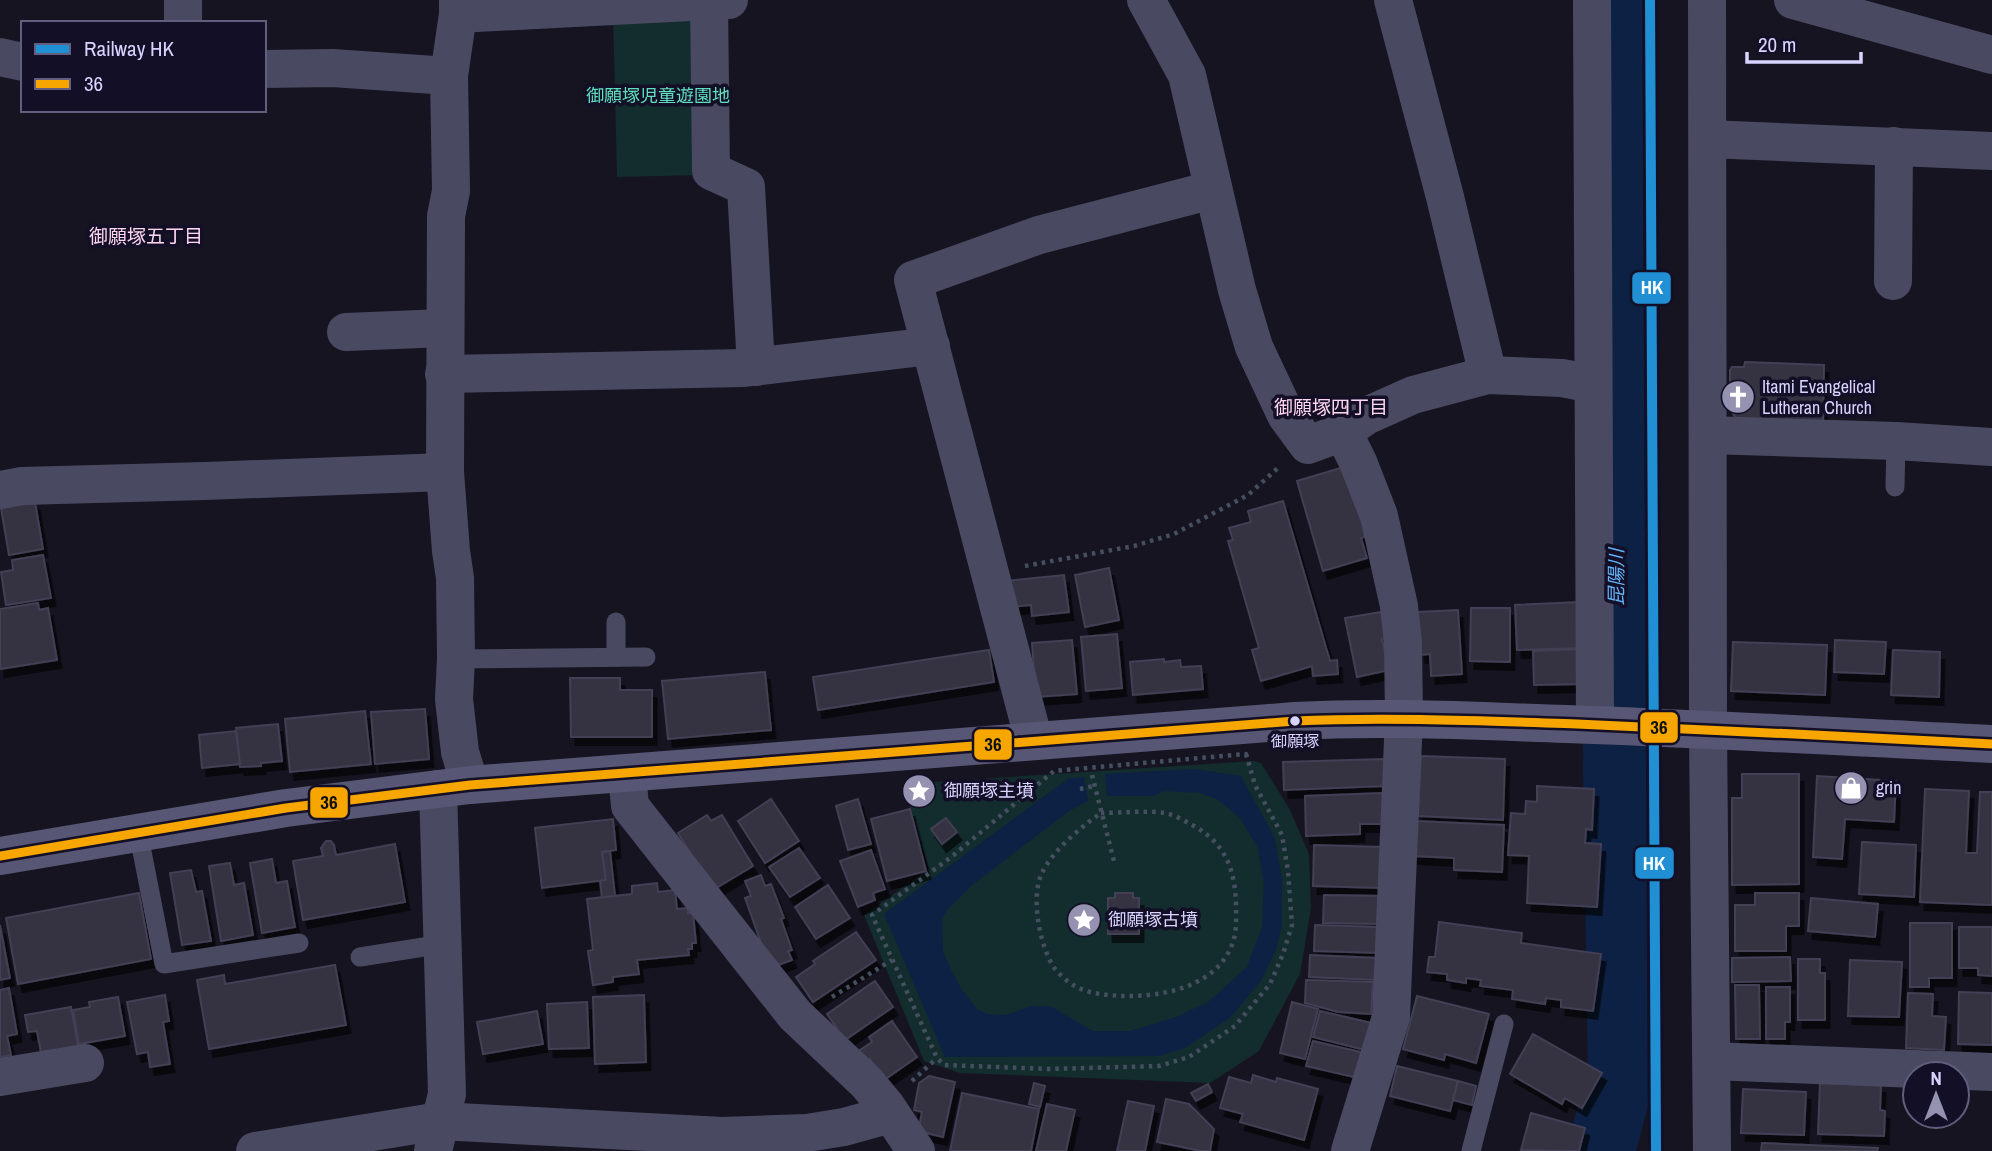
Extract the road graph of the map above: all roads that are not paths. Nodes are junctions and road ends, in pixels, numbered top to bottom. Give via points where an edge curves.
1 (183, 0) edge
2 (1146, 0) edge
3 (1393, 0) edge
4 (1592, 0) edge
5 (1707, 0) edge
6 (1793, 0) edge
7 (719, 1) edge
8 (458, 7) edge
9 (183, 21) edge
10 (1992, 55) edge
11 (0, 57) edge
12 (21, 62) edge
13 (266, 69) edge
14 (449, 76) junction
15 (1707, 139) junction
16 (1894, 146) junction
17 (1992, 151) edge
18 (1212, 190) junction
19 (1893, 281) dead end
20 (445, 328) junction
21 (345, 331) dead end
22 (931, 346) junction
23 (756, 367) junction
24 (444, 374) junction
25 (1488, 375) junction
26 (1593, 384) junction
27 (1708, 435) junction
28 (1325, 438) junction
29 (1896, 441) junction
30 (1992, 446) edge
31 (445, 472) junction
32 (1895, 487) dead end
33 (0, 490) edge
34 (616, 622) dead end
35 (616, 657) junction
36 (646, 657) dead end
37 (456, 659) junction
38 (1404, 718) junction
39 (1610, 725) junction
40 (1708, 730) junction
41 (1034, 741) junction
42 (1992, 744) edge
43 (627, 773) junction
44 (454, 787) junction
45 (138, 831) junction
46 (0, 856) edge
47 (299, 943) dead end
48 (443, 944) junction
49 (360, 957) dead end
50 (1504, 1024) dead end
51 (1712, 1061) junction
52 (86, 1062) dead end
53 (1992, 1072) edge
54 (0, 1077) edge
55 (891, 1114) junction
56 (436, 1136) edge
57 (725, 1143) edge
58 (255, 1151) edge
59 (916, 1151) edge
60 (1350, 1151) edge
61 (1471, 1151) edge
62 (1712, 1151) edge

1 - 9 street
2 - 18 street via 1186,75
3 - 25 street
4 - 26 street
5 - 15 street
6 - 10 street
7 - 8 street
7 - 23 street via 711,171 746,187
8 - 14 street
11 - 12 street
13 - 14 street via 332,68
14 - 20 street via 452,191 446,216
15 - 16 street
15 - 27 street
16 - 17 street
16 - 19 street
18 - 22 street via 1039,235 913,279
18 - 28 street via 1254,347 1286,415
20 - 21 street
20 - 24 street
22 - 23 street
22 - 41 street
23 - 24 street
24 - 31 street
25 - 26 street
25 - 28 street via 1413,395
26 - 39 street
27 - 29 street
27 - 40 street
28 - 38 street via 1358,462 1379,516 1399,606
29 - 30 street
29 - 32 lane
31 - 33 street
31 - 37 street via 455,578
34 - 35 lane
35 - 36 lane
35 - 37 lane
37 - 44 street via 454,699 460,752
38 - 39 main road
38 - 41 main road via 1294,721
38 - 60 street via 1391,1017
39 - 40 main road
40 - 42 main road
40 - 51 street
41 - 43 main road
43 - 44 main road
43 - 55 street via 630,806 798,1017 867,1083
44 - 45 main road
44 - 48 street
45 - 46 main road
45 - 47 lane via 164,964
48 - 49 lane
48 - 56 street via 447,1094
50 - 61 lane
51 - 53 street
51 - 62 street
52 - 54 street
55 - 57 street via 844,1127
55 - 59 street
56 - 57 street
56 - 58 street

